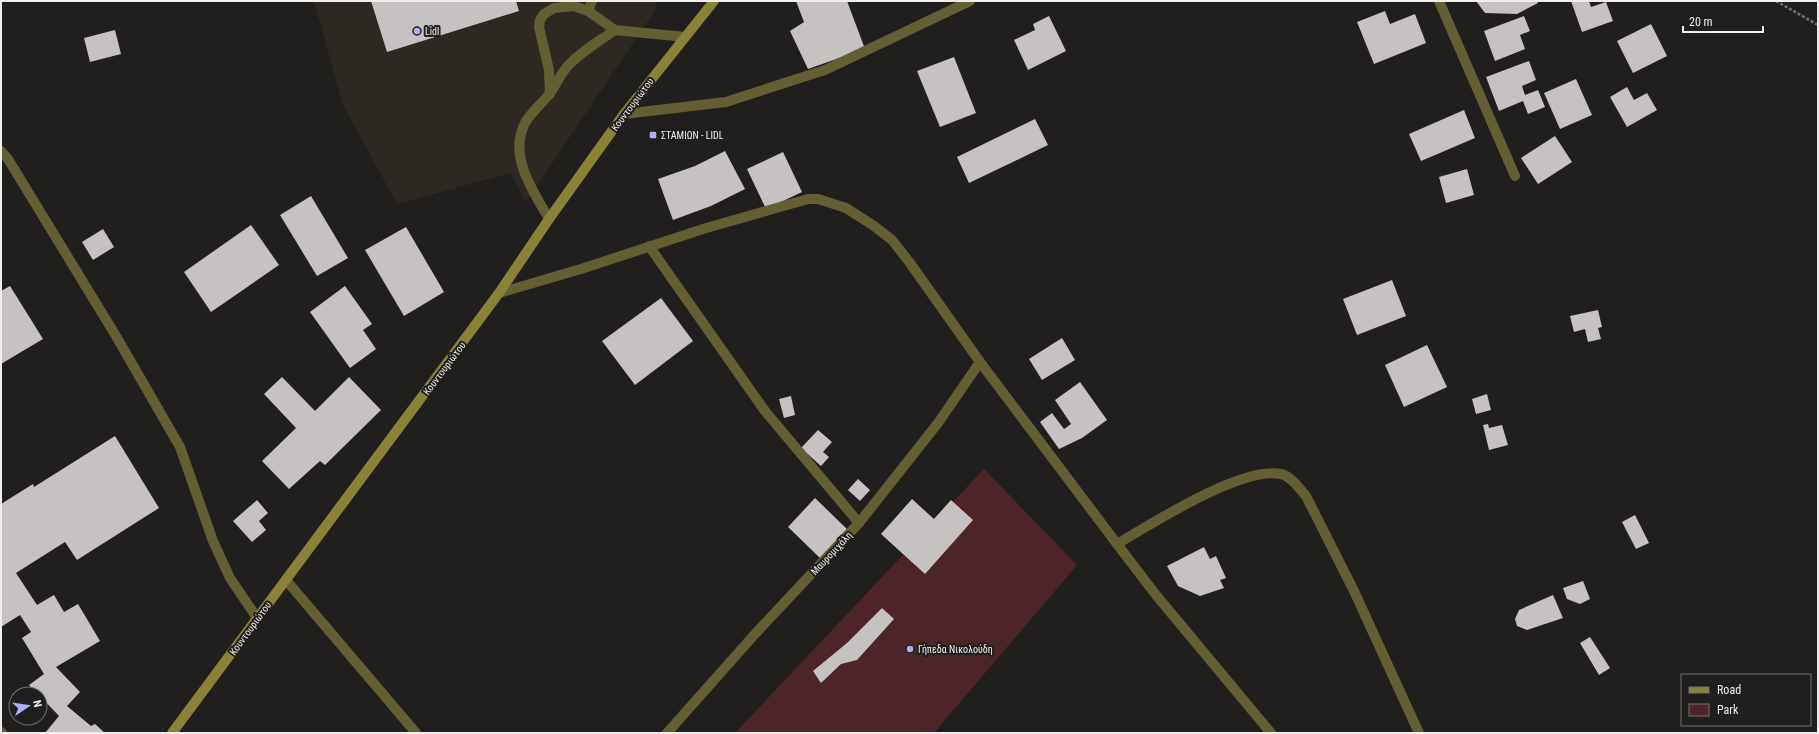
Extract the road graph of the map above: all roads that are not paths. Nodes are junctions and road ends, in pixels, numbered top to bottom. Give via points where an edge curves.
1 (592, 1) edge
2 (714, 1) edge
3 (970, 1) edge
4 (1439, 1) edge
5 (588, 11) junction
6 (615, 30) junction
7 (685, 37) junction
8 (550, 94) junction
9 (624, 114) junction
10 (1, 152) edge
11 (1515, 176) dead end
12 (549, 219) junction
13 (649, 246) junction
14 (499, 293) junction
15 (980, 362) junction
16 (859, 524) junction
17 (1117, 544) junction
18 (286, 580) junction
19 (257, 618) junction
20 (172, 733) edge
21 (416, 733) edge
22 (667, 733) edge
23 (1271, 733) edge
24 (1419, 733) edge

1 - 5 street
2 - 7 main road, Κουντουριώτου
3 - 9 street via 825,70 726,102
4 - 11 street
5 - 6 street
5 - 8 street via 574,6 564,6 554,8 540,20
6 - 7 street
6 - 8 street via 578,55
7 - 9 main road, Κουντουριώτου
8 - 12 street via 525,122 519,138 525,176
9 - 12 main road, Κουντουριώτου
10 - 19 street via 8,159 163,416 180,447 213,541 230,578
12 - 14 main road, Κουντουριώτου
13 - 14 street
13 - 15 street via 808,199 832,203 846,208 892,240
13 - 16 street via 765,412
14 - 18 main road, Κουντουριώτου
15 - 16 street, Μαυρομιχάλη via 938,424
15 - 17 street
16 - 22 street, Μαυρομιχάλη via 755,634
17 - 23 street
17 - 24 street via 1188,503 1233,483 1262,473 1282,474 1296,484 1306,496 1354,591
18 - 19 main road, Κουντουριώτου
18 - 21 street
19 - 20 main road, Κουντουριώτου

